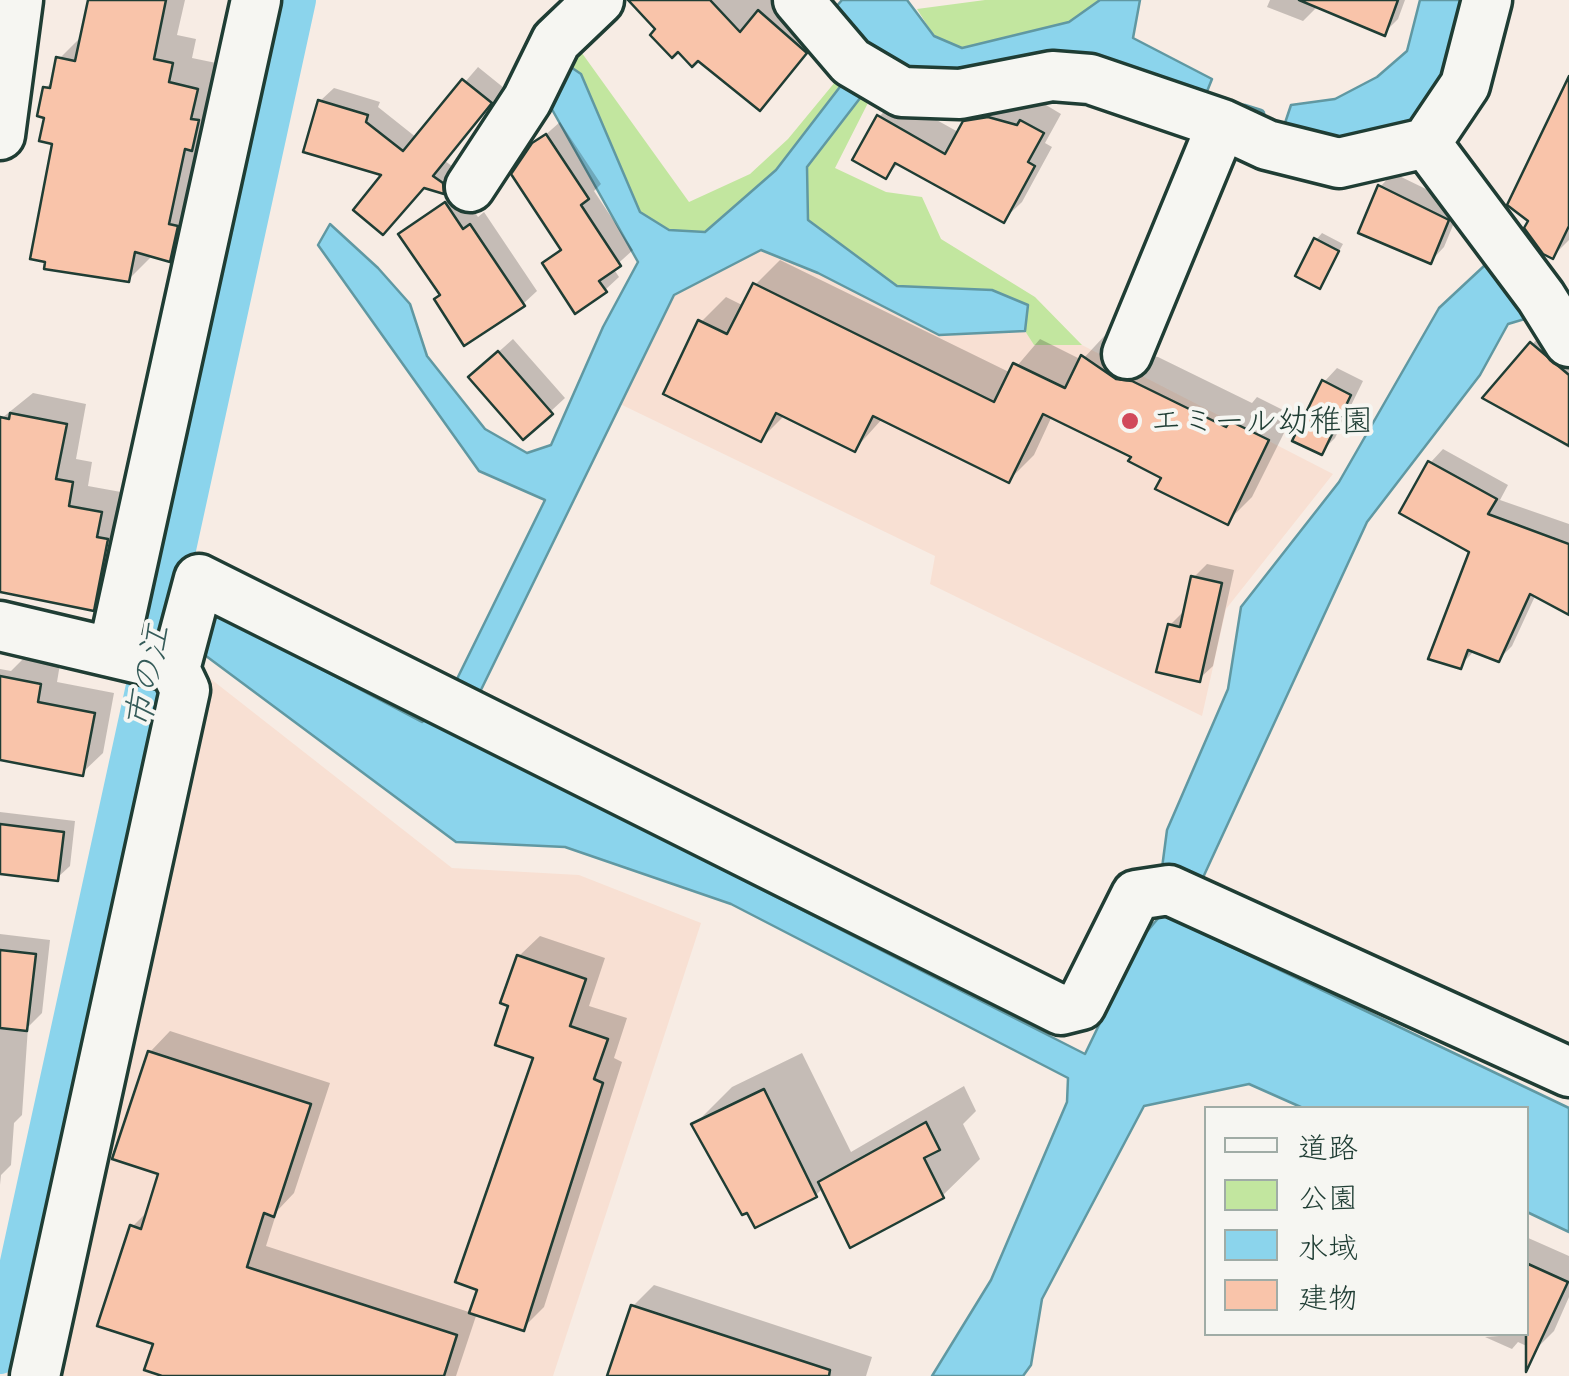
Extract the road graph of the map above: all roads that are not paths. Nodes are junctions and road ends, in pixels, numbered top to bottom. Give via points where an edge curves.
1 (18, 0) edge
2 (256, 0) edge
3 (599, 0) edge
4 (1487, 0) edge
5 (802, 2) edge
6 (1222, 124) junction
7 (0, 135) edge
8 (1426, 143) junction
9 (470, 187) dead end
10 (1554, 320) edge
11 (1127, 354) dead end
12 (0, 626) edge
13 (145, 660) junction
14 (1569, 1072) edge
15 (36, 1376) edge

1 - 7 street
2 - 13 street
3 - 9 street via 556,41
4 - 8 street via 1465,85
5 - 6 street via 864,72 902,92 960,94 1052,76 1090,79
6 - 8 street via 1267,145 1339,163
6 - 11 street
8 - 10 street
12 - 13 street
13 - 14 street via 198,580 1061,1010 1081,1005 1136,895 1168,890
13 - 15 street via 186,690

